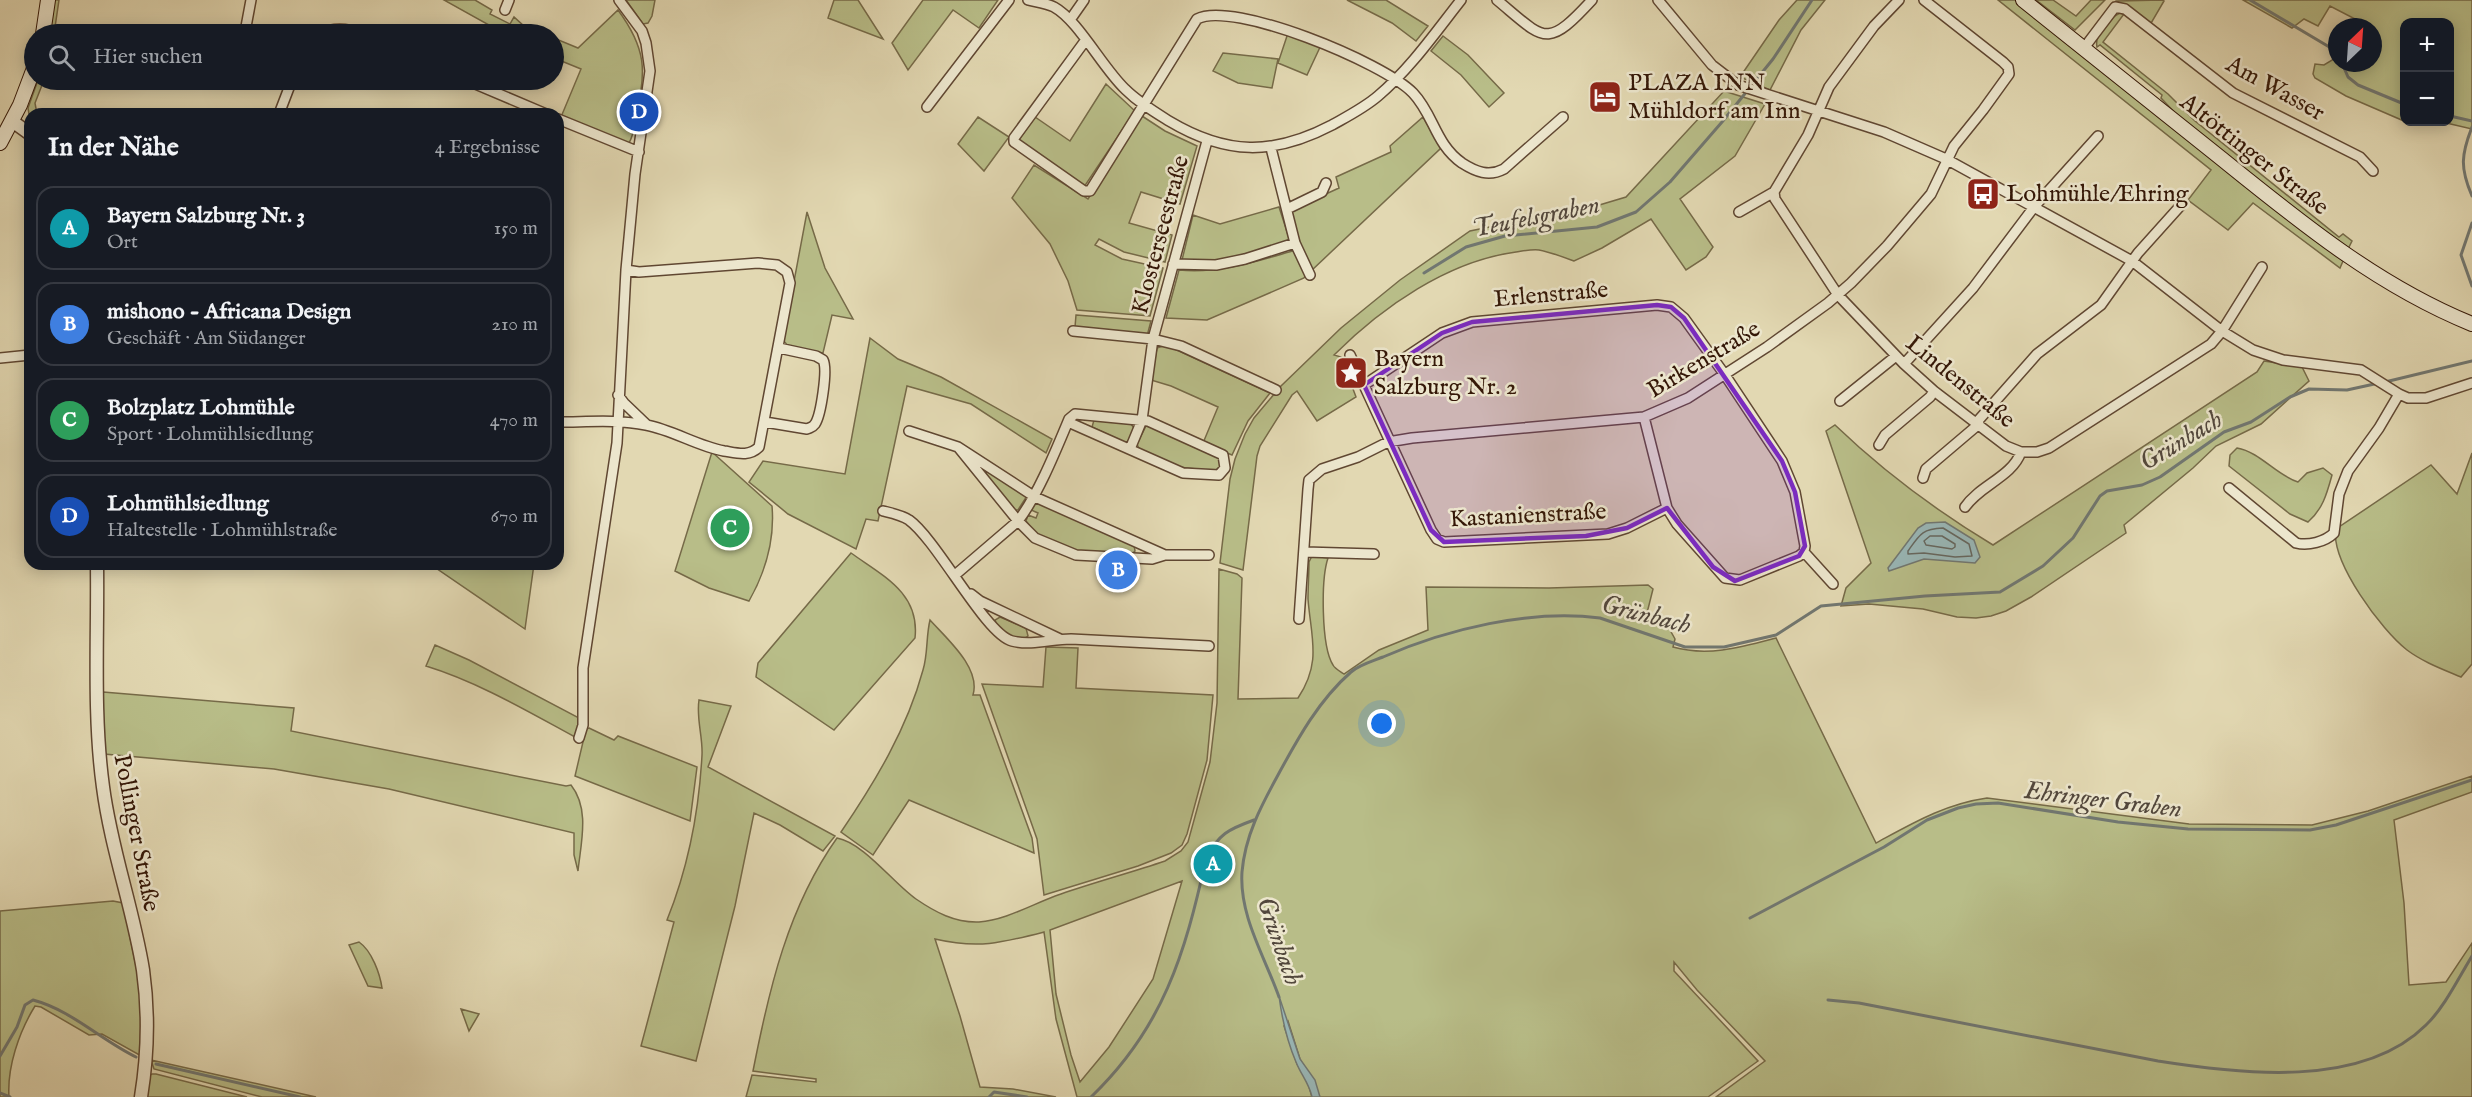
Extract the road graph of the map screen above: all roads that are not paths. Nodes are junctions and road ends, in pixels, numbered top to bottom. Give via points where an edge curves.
1 (48, 0) edge
2 (251, 0) edge
3 (509, 0) edge
4 (619, 0) edge
5 (1009, 0) edge
6 (1028, 0) edge
7 (1084, 0) edge
8 (1461, 0) edge
9 (1497, 0) edge
10 (1592, 0) edge
11 (1658, 0) edge
12 (1899, 0) edge
13 (1924, 0) edge
14 (2023, 0) edge
15 (1055, 3) edge
16 (505, 10) dead end
17 (1070, 20) junction
18 (44, 24) edge
19 (246, 24) edge
20 (1085, 41) junction
21 (2084, 48) junction
22 (1396, 79) junction
23 (25, 90) edge
24 (288, 90) edge
25 (490, 90) edge
26 (1143, 104) junction
27 (927, 107) dead end
28 (281, 108) edge
29 (532, 108) edge
30 (1817, 111) junction
31 (1563, 117) dead end
32 (12, 121) junction
33 (564, 121) edge
34 (24, 130) edge
35 (2098, 136) dead end
36 (1207, 141) junction
37 (0, 143) edge
38 (1271, 148) junction
39 (639, 152) junction
40 (1946, 159) junction
41 (2373, 171) dead end
42 (1326, 183) dead end
43 (1774, 192) junction
44 (2182, 204) dead end
45 (2034, 207) junction
46 (1287, 209) junction
47 (1739, 212) dead end
48 (1296, 243) junction
49 (2133, 261) junction
50 (1173, 264) junction
51 (2262, 267) dead end
52 (626, 270) junction
53 (1310, 275) dead end
54 (1838, 295) junction
55 (2472, 324) edge
56 (1073, 331) dead end
57 (2222, 331) junction
58 (1153, 339) junction
59 (779, 348) junction
60 (24, 355) edge
61 (1350, 355) dead end
62 (1896, 356) junction
63 (0, 357) edge
64 (1904, 364) junction
65 (1725, 375) junction
66 (2472, 383) edge
67 (1364, 385) junction
68 (1276, 390) dead end
69 (1934, 391) junction
70 (2399, 394) junction
71 (618, 395) junction
72 (1840, 401) dead end
73 (1094, 415) junction
74 (1644, 417) junction
75 (1142, 420) junction
76 (619, 421) junction
77 (564, 422) edge
78 (765, 422) junction
79 (1068, 422) junction
80 (1977, 424) junction
81 (647, 425) junction
82 (909, 431) dead end
83 (1090, 432) junction
84 (1388, 442) junction
85 (1879, 445) dead end
86 (958, 447) junction
87 (1130, 450) junction
88 (2021, 452) junction
89 (1005, 478) junction
90 (1923, 478) dead end
91 (2229, 488) dead end
92 (993, 491) junction
93 (1035, 497) junction
94 (1965, 507) dead end
95 (1667, 508) junction
96 (883, 511) dead end
97 (1018, 521) junction
98 (1137, 542) junction
99 (1305, 552) junction
100 (1804, 552) junction
101 (1374, 554) dead end
102 (1165, 555) junction
103 (1209, 555) dead end
104 (1130, 558) junction
105 (97, 570) edge
106 (954, 575) junction
107 (1833, 584) dead end
108 (964, 588) junction
109 (1003, 613) junction
110 (1299, 619) dead end
111 (992, 625) junction
112 (1031, 626) junction
113 (1060, 639) junction
114 (1025, 642) junction
115 (1209, 646) dead end
116 (579, 738) dead end
117 (141, 1097) edge

1 - 18 main road
2 - 19 street
3 - 16 street
4 - 39 street via 645,38 649,57 650,79
5 - 27 street
6 - 15 street
7 - 17 street
8 - 22 street
9 - 10 street via 1530,27 1548,35 1557,34
11 - 30 street via 1712,65 1738,85
12 - 30 street via 1838,74
13 - 40 street, Birkenstraße via 2009,70
14 - 21 main road, Altöttinger Straße
15 - 17 street
17 - 20 street
20 - 26 street via 1113,77
20 - 26 street via 1014,142 1082,191 1090,191
21 - 41 street, Am Wasser via 2115,7 2125,9 2233,93 2360,157
21 - 55 main road, Altöttinger Straße via 2355,261 2411,295
22 - 26 street via 1346,50 1275,20 1209,11 1197,19
22 - 31 street via 1418,99 1445,147 1480,172 1504,169
22 - 38 street via 1358,111 1312,134
23 - 32 main road
24 - 28 street
25 - 29 street
26 - 36 street
30 - 40 street via 1884,132
30 - 43 street via 1808,135
32 - 34 street
32 - 37 main road
33 - 39 street
35 - 45 street
36 - 38 street via 1238,148
36 - 50 street, Klosterseestraße
38 - 46 street
39 - 52 street
40 - 45 street
40 - 54 street, Birkenstraße via 1936,187 1923,204
42 - 46 street via 1322,192
43 - 47 street
43 - 54 street, Lindenstraße
44 - 49 street
45 - 49 street
45 - 64 street via 1973,288
46 - 48 street
48 - 50 street via 1216,265
48 - 53 street
49 - 57 street
49 - 80 street via 2101,305 2037,354
50 - 58 street, Klosterseestraße
51 - 57 street, Lindenstraße
52 - 59 street via 758,263 782,267 790,283
52 - 71 street
54 - 62 street, Lindenstraße
54 - 65 street, Birkenstraße
56 - 58 street
57 - 70 street via 2263,354 2283,360 2357,369
57 - 88 street, Lindenstraße via 2211,344 2063,440 2037,452
58 - 68 street via 1195,351
58 - 75 street, Klosterseestraße
59 - 78 street
59 - 78 street via 823,360 826,372 818,417 807,429
60 - 63 street
61 - 67 street
62 - 64 street, Lindenstraße
62 - 72 street
64 - 69 street, Lindenstraße
65 - 67 street, Erlenstraße via 1684,318 1671,307 1657,305 1472,322 1442,333
65 - 74 street, Birkenstraße via 1688,398
65 - 100 street, Erlenstraße via 1789,475
66 - 70 street via 2426,398
67 - 84 street
69 - 80 street, Lindenstraße
69 - 85 street
70 - 91 street via 2348,471 2339,494 2334,533 2326,539 2296,543
71 - 76 street
71 - 81 street
73 - 75 street
73 - 79 street via 1075,414
73 - 83 street via 1087,424
74 - 84 street, Birkenstraße
74 - 95 street
75 - 87 street, Klosterseestraße
75 - 87 street via 1223,455 1226,468 1219,475 1183,473
76 - 77 street
76 - 81 street
76 - 116 street via 583,668 583,725
78 - 81 street via 759,447 747,454 710,448
79 - 83 street
79 - 93 street
80 - 88 street, Lindenstraße
80 - 90 street via 1926,469
82 - 86 street
83 - 87 street
84 - 95 street, Kastanienstraße via 1431,530 1444,542 1608,534
84 - 99 street, Birkenstraße via 1322,468 1309,480
86 - 89 street
86 - 92 street
88 - 94 street via 2017,464 1972,497
89 - 92 street
89 - 93 street
92 - 97 street
93 - 97 street
93 - 98 street
95 - 100 street via 1713,567 1730,580 1740,580
96 - 106 street via 911,521
97 - 104 street via 1035,538 1072,554
97 - 106 street
98 - 102 street
98 - 104 street via 1138,551
99 - 101 street
99 - 110 street, Birkenstraße
100 - 107 street
102 - 103 street
102 - 104 street
105 - 117 street, Pollinger Straße via 102,786 142,968 148,1036
106 - 108 street
108 - 109 street
108 - 111 street
109 - 111 street via 995,615
109 - 112 street
111 - 114 street via 1004,638
112 - 113 street
112 - 114 street via 1032,636
113 - 114 street via 1047,644
113 - 115 street

